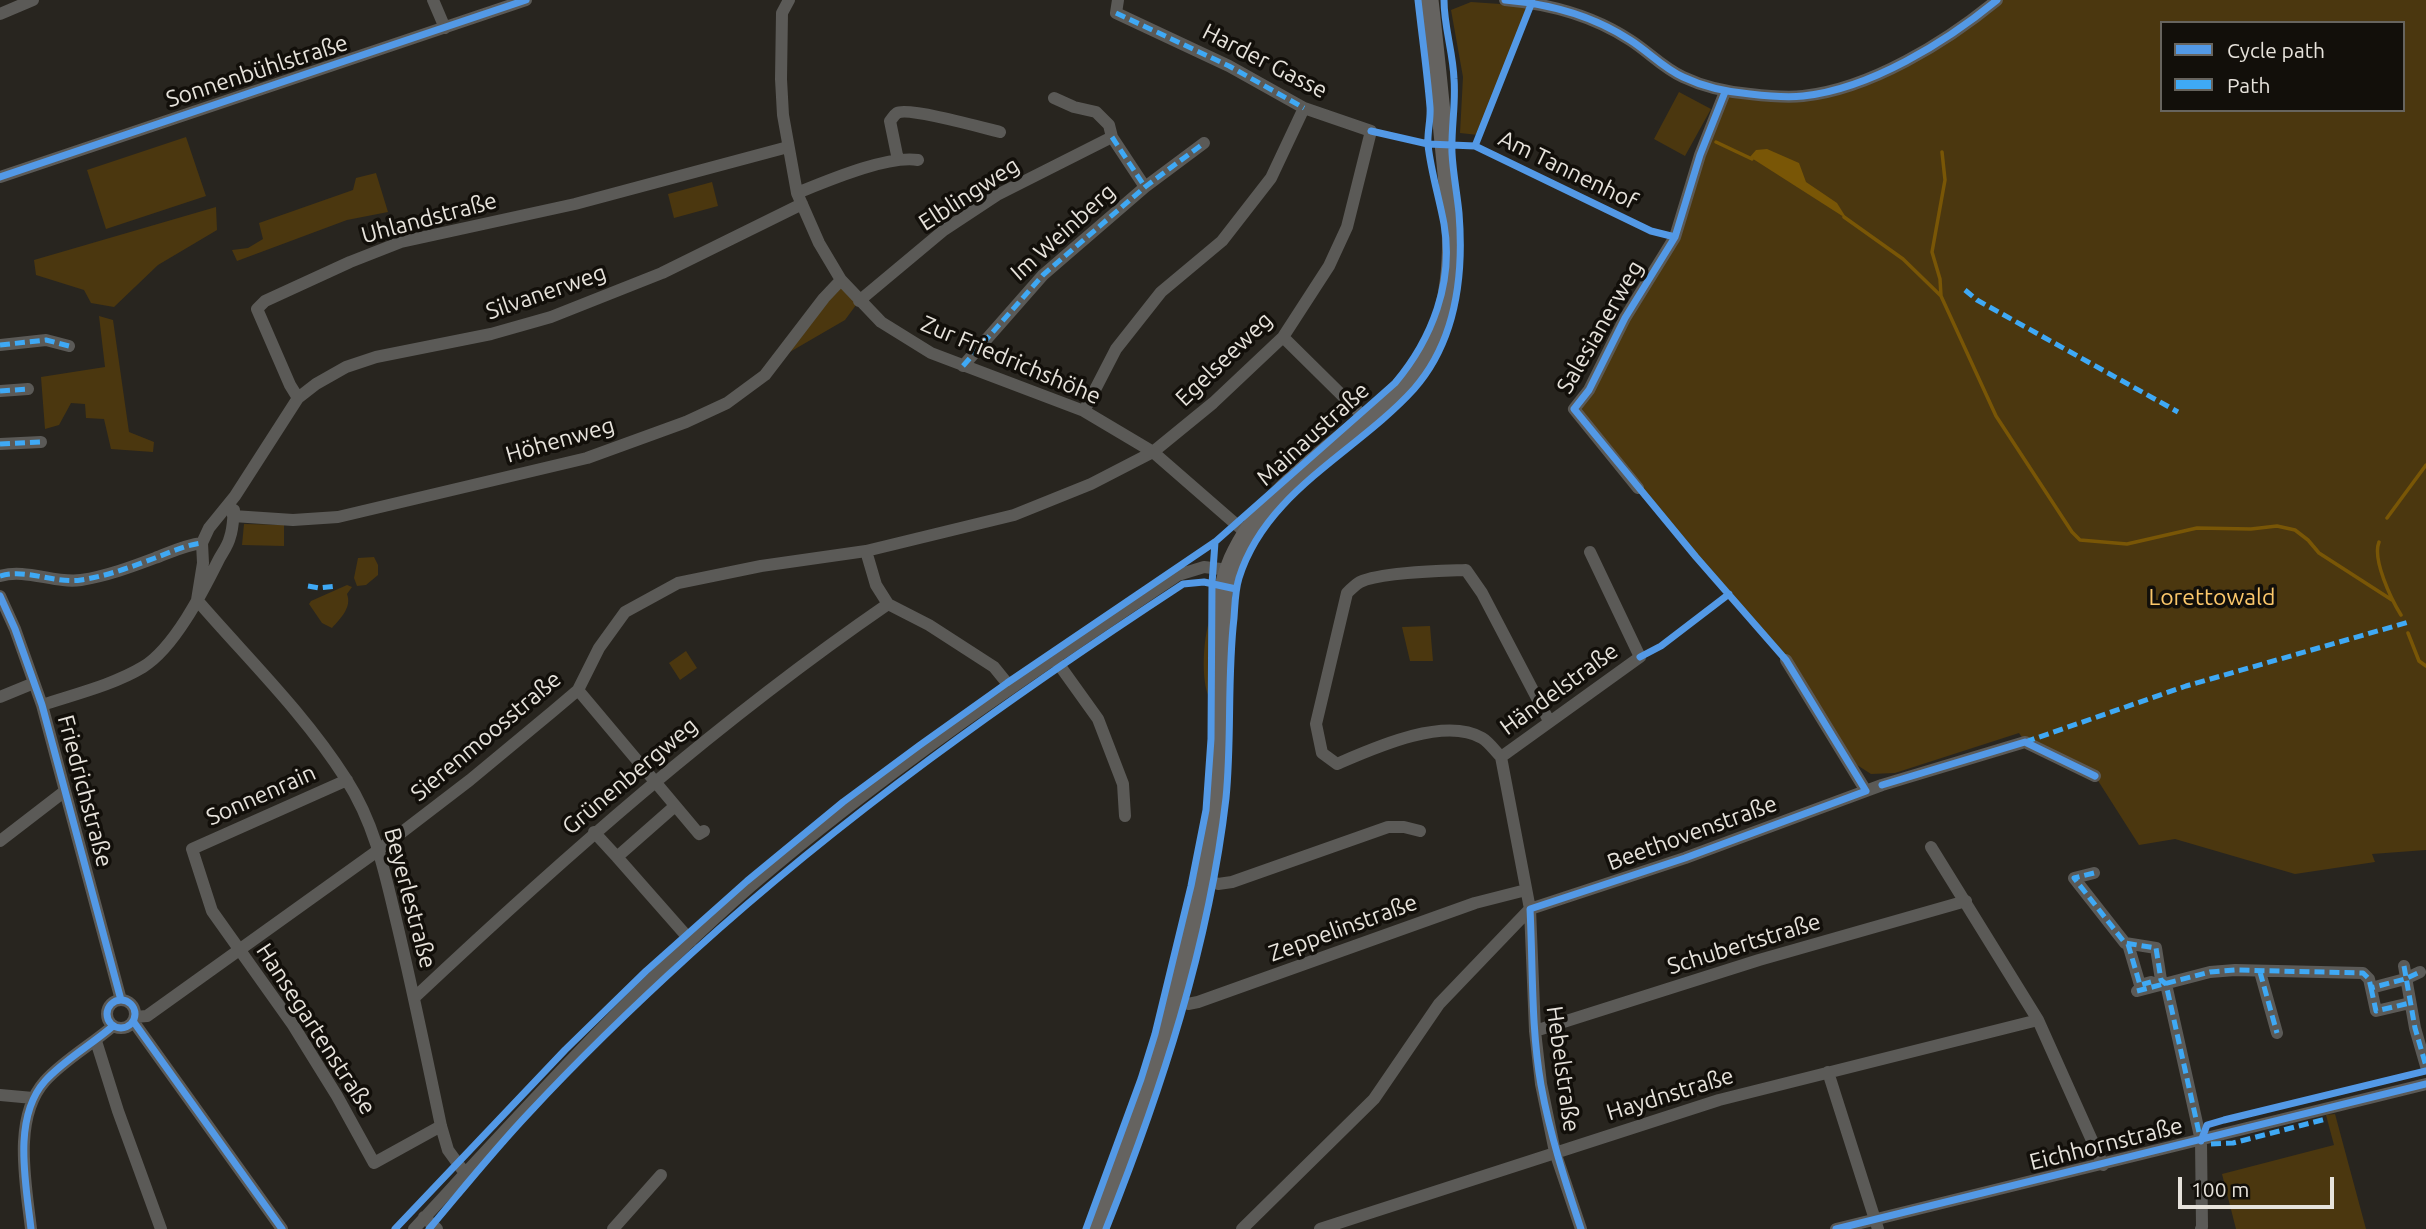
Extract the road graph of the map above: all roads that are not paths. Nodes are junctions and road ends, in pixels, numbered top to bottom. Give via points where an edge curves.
1 (33, 0) edge
2 (433, 0) edge
3 (526, 0) edge
4 (789, 0) edge
5 (1118, 0) edge
6 (1429, 0) edge
7 (1505, 0) edge
8 (1997, 0) edge
9 (1532, 1) edge
10 (0, 14) edge
11 (445, 28) junction
12 (1725, 92) junction
13 (1054, 98) dead end
14 (1304, 107) junction
15 (1371, 131) joint
16 (1000, 132) dead end
17 (1112, 137) junction
18 (1204, 143) dead end
19 (788, 147) junction
20 (898, 160) junction
21 (918, 160) dead end
22 (0, 177) edge
23 (1145, 187) junction
24 (799, 198) junction
25 (841, 281) junction
26 (859, 301) junction
27 (1283, 337) junction
28 (0, 345) edge
29 (69, 346) dead end
30 (963, 366) junction
31 (28, 388) dead end
32 (0, 391) edge
33 (298, 398) junction
34 (1084, 411) junction
35 (1365, 418) junction
36 (41, 442) dead end
37 (0, 444) edge
38 (1153, 452) junction
39 (1638, 488) dead end
40 (235, 496) junction
41 (233, 516) junction
42 (1246, 533) junction
43 (202, 543) junction
44 (866, 551) junction
45 (1590, 552) dead end
46 (1229, 570) junction
47 (0, 576) edge
48 (0, 596) edge
49 (197, 600) junction
50 (888, 604) junction
51 (1055, 659) junction
52 (1786, 660) dead end
53 (34, 683) junction
54 (1011, 688) junction
55 (578, 690) junction
56 (0, 697) edge
57 (42, 705) junction
58 (1549, 721) junction
59 (1501, 757) junction
60 (2095, 776) dead end
61 (347, 780) junction
62 (654, 781) junction
63 (65, 791) junction
64 (1866, 791) junction
65 (675, 806) junction
66 (1125, 816) dead end
67 (704, 831) dead end
68 (1420, 831) dead end
69 (594, 832) junction
70 (0, 841) edge
71 (1931, 847) dead end
72 (192, 849) joint
73 (380, 849) junction
74 (618, 857) junction
75 (2094, 873) dead end
76 (1205, 879) junction
77 (1526, 890) junction
78 (1966, 901) junction
79 (1530, 909) junction
80 (691, 941) junction
81 (2128, 944) junction
82 (240, 950) junction
83 (2260, 972) junction
84 (2404, 972) junction
85 (2420, 972) dead end
86 (2164, 982) junction
87 (2371, 988) junction
88 (2137, 990) dead end
89 (414, 998) junction
90 (121, 1000) junction
91 (1174, 1001) junction
92 (2410, 1003) junction
93 (134, 1019) junction
94 (2038, 1020) junction
95 (113, 1026) junction
96 (1535, 1031) junction
97 (2277, 1033) dead end
98 (96, 1041) junction
99 (2426, 1066) edge
100 (1828, 1072) junction
101 (2426, 1084) edge
102 (0, 1095) edge
103 (33, 1098) junction
104 (441, 1126) junction
105 (2200, 1141) junction
106 (1555, 1152) junction
107 (2103, 1165) junction
108 (464, 1172) junction
109 (661, 1175) dead end
110 (424, 1217) junction
111 (1877, 1224) edge
112 (1326, 1228) edge
113 (31, 1229) edge
114 (161, 1229) edge
115 (282, 1229) edge
116 (414, 1229) edge
117 (437, 1229) edge
118 (613, 1229) edge
119 (1098, 1229) edge
120 (1242, 1229) edge
121 (1581, 1229) edge
122 (1836, 1229) edge
123 (2200, 1229) edge

1 - 10 street
2 - 11 street
3 - 11 street, Sonnenbühlstraße
4 - 19 street, Zur Friedrichshöhe via 782,13 781,79
5 - 14 street, Harder Gasse via 1116,13
6 - 35 main road, Mainaustraße via 1452,226 1451,285 1436,335 1422,360 1404,385
7 - 9 street
8 - 12 street via 1951,34 1880,74 1803,96
9 - 12 street via 1587,16 1683,77
11 - 22 street, Sonnenbühlstraße
12 - 39 street, Salesianerweg via 1675,237 1574,410
13 - 17 street via 1096,112 1109,125
14 - 15 street, Harder Gasse
14 - 34 street via 1271,178 1222,241 1161,292 1116,349
15 - 27 street, Egelseeweg via 1347,227 1329,266
16 - 20 street via 907,111 897,113 890,121
17 - 23 street
17 - 26 street, Elblingweg via 997,195 944,230
18 - 23 street, Im Weinberg
19 - 24 street, Zur Friedrichshöhe
19 - 33 street, Uhlandstraße via 575,204 401,242 265,301 257,309
20 - 21 street
20 - 24 street
23 - 30 street, Im Weinberg via 1043,275
24 - 25 street, Zur Friedrichshöhe
24 - 33 street, Silvanerweg via 662,273 562,313 492,334 376,357 316,384
25 - 26 street, Zur Friedrichshöhe
25 - 41 street, Höhenweg via 765,374 727,403 687,422 587,458 338,517
26 - 30 street, Zur Friedrichshöhe via 899,335
27 - 35 street
27 - 38 street, Egelseeweg
28 - 29 street via 47,340
30 - 34 street, Zur Friedrichshöhe
31 - 32 street
33 - 40 street
34 - 38 street, Zur Friedrichshöhe
35 - 42 main road, Mainaustraße via 1302,473
36 - 37 street
38 - 42 street, Zur Friedrichshöhe
38 - 44 street, Sierenmoosstraße via 1091,484 1014,515
40 - 41 street
40 - 43 street
41 - 49 street via 231,537
42 - 46 main road, Mainaustraße
43 - 47 street via 78,580 10,573
43 - 49 street
44 - 50 street via 876,585
44 - 55 street, Sierenmoosstraße via 678,583 625,612 599,648
45 - 58 street, Händelstraße via 1640,657
46 - 51 street via 1204,567 1178,575
46 - 76 main road, Mainaustraße via 1223,594 1216,810
48 - 53 street, Friedrichstraße
49 - 57 street via 174,636 144,666
49 - 61 street, Beyerlestraße via 297,710
50 - 54 street via 994,667
50 - 62 street, Grünenbergweg
51 - 54 street
51 - 66 street via 1098,719 1123,784
52 - 64 street
53 - 56 street
53 - 57 street, Friedrichstraße
54 - 80 street via 852,805
55 - 62 street
55 - 73 street, Sierenmoosstraße
57 - 63 street, Friedrichstraße
58 - 59 street, Händelstraße
58 - 59 street via 1466,570 1357,583 1347,593 1316,724 1322,753 1337,764 1393,740 1455,729 1483,738
59 - 77 street, Händelstraße
60 - 64 street, Beethovenstraße via 2025,742
61 - 72 street, Sonnenrain
61 - 73 street, Beyerlestraße
62 - 65 street
62 - 69 street, Grünenbergweg
63 - 70 street
63 - 90 street, Friedrichstraße
64 - 79 street, Beethovenstraße via 1685,859
65 - 67 street via 699,834
65 - 74 street
68 - 76 street via 1388,827 1232,882 1218,884
69 - 74 street
69 - 89 street, Grünenbergweg
71 - 78 street
72 - 82 street, Hansegartenstraße via 212,911
73 - 82 street, Sierenmoosstraße
73 - 89 street, Beyerlestraße
74 - 80 street
75 - 81 street via 2074,878
76 - 91 main road, Mainaustraße
77 - 79 street, Händelstraße
77 - 91 street, Zeppelinstraße via 1475,903 1198,1002
78 - 94 street
78 - 96 street, Schubertstraße
79 - 96 street, Hebelstraße
79 - 120 street, Beethovenstraße via 1438,1004 1374,1099
80 - 108 street via 612,1015
81 - 86 street via 2156,948
81 - 86 street via 2140,985
82 - 93 street, Sierenmoosstraße via 147,1016
82 - 104 street, Hansegartenstraße via 293,1025 374,1163
83 - 86 street via 2210,972
83 - 87 street via 2362,973
83 - 97 street
84 - 85 street
84 - 87 street
84 - 92 street
86 - 88 street
86 - 105 street
87 - 92 street via 2376,1011
89 - 104 street, Beyerlestraße
90 - 93 street, Friedrichstraße via 133,1007
90 - 95 street via 108,1009
91 - 119 main road, Mainaustraße via 1149,1090
92 - 99 street
93 - 95 street via 126,1028
93 - 115 street, Friedrichstraße
94 - 100 street, Haydnstraße
94 - 107 street
95 - 98 street
96 - 106 street, Hebelstraße
98 - 103 street via 58,1070
98 - 114 street
100 - 106 street, Haydnstraße via 1719,1100
100 - 111 street
101 - 105 street, Eichhornstraße
102 - 103 street
103 - 113 street via 24,1140
104 - 108 street, Beyerlestraße via 448,1150
105 - 107 street, Eichhornstraße
105 - 123 street, Eichhornstraße
106 - 112 street, Haydnstraße
106 - 121 street, Hebelstraße
107 - 111 street, Eichhornstraße
108 - 110 street
109 - 118 street
110 - 116 street
110 - 117 street
111 - 122 street, Eichhornstraße

